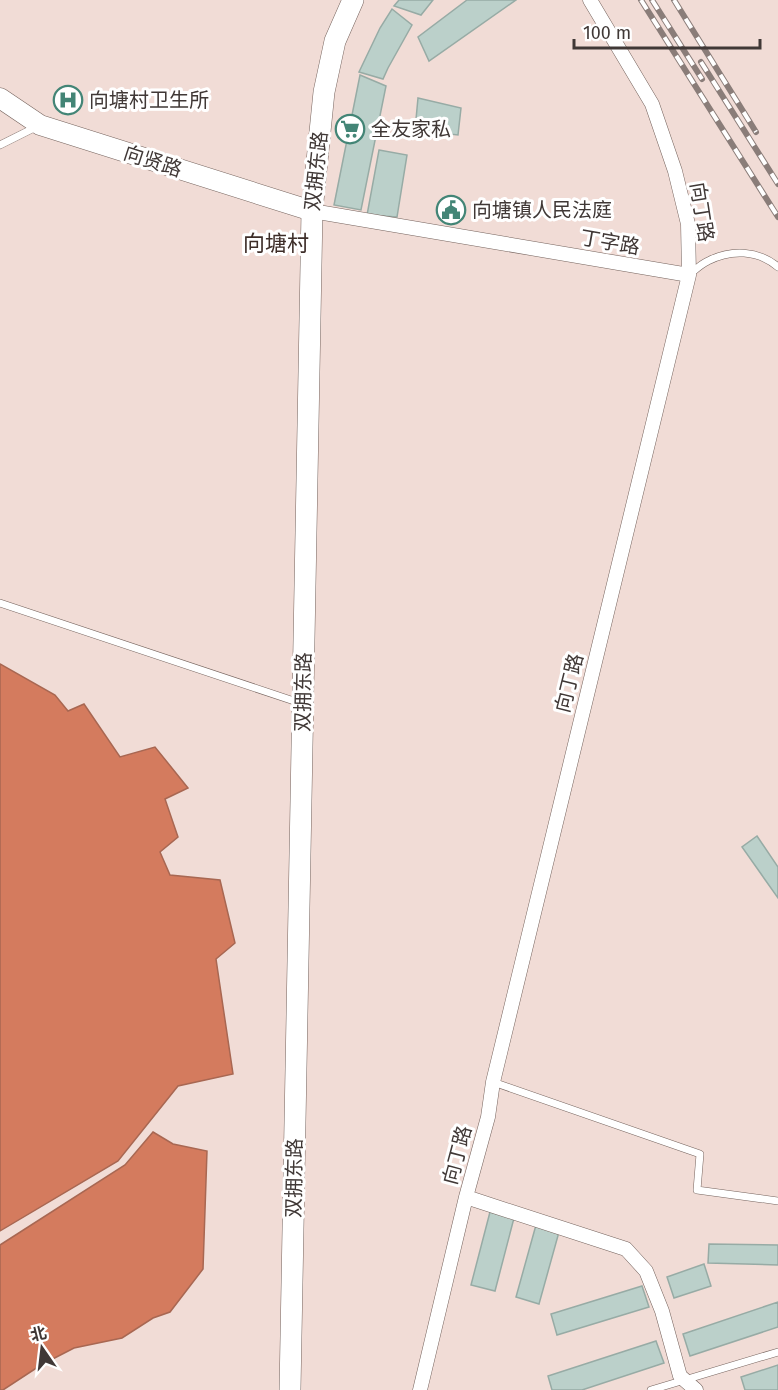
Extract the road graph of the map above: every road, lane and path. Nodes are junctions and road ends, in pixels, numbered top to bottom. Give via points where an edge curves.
1 (352, 0) edge
2 (590, 0) edge
3 (0, 98) edge
4 (40, 125) junction
5 (0, 145) edge
6 (312, 211) junction
7 (778, 267) edge
8 (689, 275) junction
9 (0, 603) edge
10 (303, 704) junction
11 (493, 1082) junction
12 (465, 1197) junction
13 (778, 1201) edge
14 (778, 1352) edge
15 (681, 1382) edge
16 (290, 1390) edge
17 (420, 1390) edge
18 (651, 1390) edge
19 (696, 1390) edge

1 - 6 main road, 双拥东路 via 335,41 324,92
2 - 8 street, 向丁路 via 660,126 688,224
3 - 4 street, 向贤路
4 - 5 lane
4 - 6 street, 向贤路
6 - 8 street, 丁字路
6 - 10 main road, 双拥东路
7 - 8 lane via 756,254 742,252 707,261
8 - 11 street, 向丁路
9 - 10 lane
10 - 16 main road, 双拥东路
11 - 12 street, 向丁路 via 488,1116
11 - 13 lane via 700,1154 697,1190
12 - 15 street via 626,1249 646,1271 662,1311
12 - 17 street, 向丁路
14 - 15 lane
15 - 18 lane
15 - 19 street

